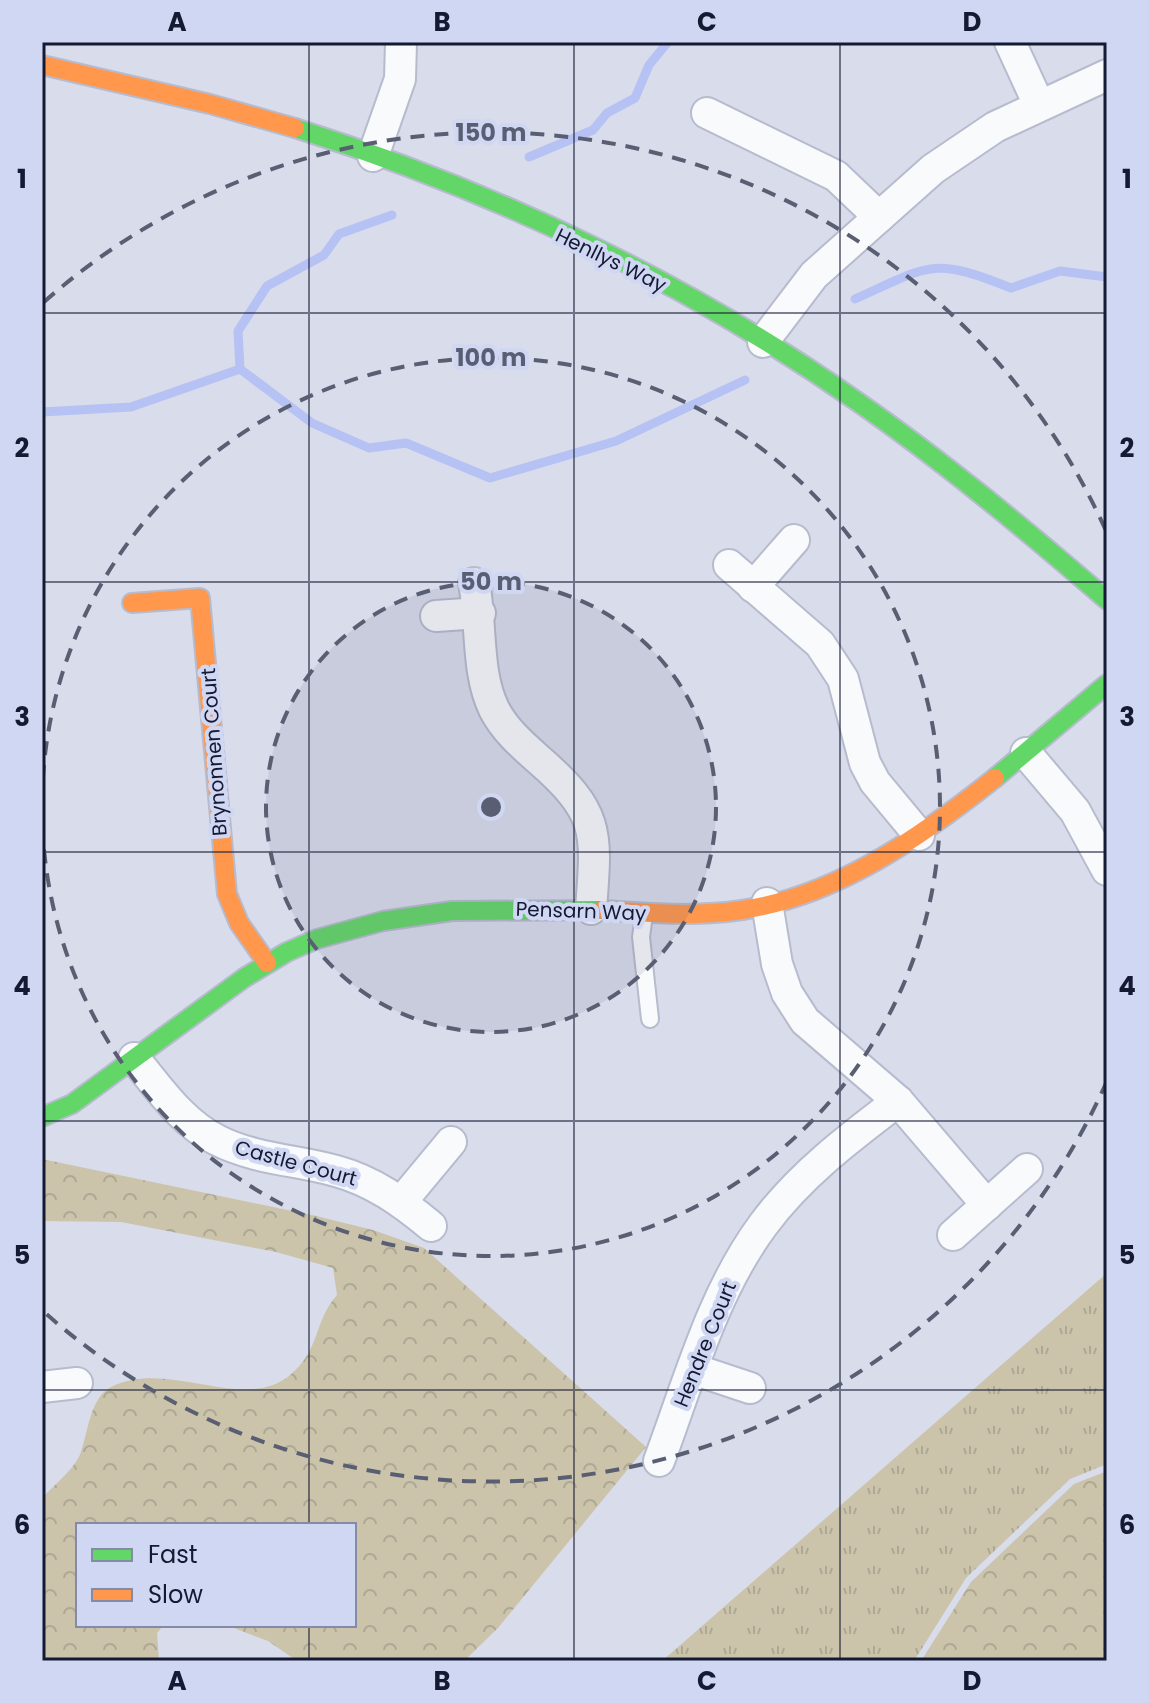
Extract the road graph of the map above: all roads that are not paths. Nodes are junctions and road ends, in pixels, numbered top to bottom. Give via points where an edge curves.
1 (401, 42) edge
2 (1010, 42) edge
3 (42, 65) edge
4 (1107, 75) edge
5 (1039, 105) junction
6 (707, 113) dead end
7 (373, 156) junction
8 (879, 217) junction
9 (763, 342) junction
10 (794, 540) dead end
11 (729, 565) dead end
12 (474, 583) dead end
13 (753, 587) junction
14 (1107, 600) edge
15 (132, 603) dead end
16 (480, 613) junction
17 (436, 616) dead end
18 (1107, 684) edge
19 (1026, 753) junction
20 (919, 835) junction
21 (1107, 870) edge
22 (767, 903) junction
23 (591, 909) junction
24 (644, 913) junction
25 (267, 963) junction
26 (650, 1019) dead end
27 (134, 1058) junction
28 (898, 1101) junction
29 (42, 1117) edge
30 (451, 1142) dead end
31 (1027, 1169) dead end
32 (402, 1201) junction
33 (987, 1205) junction
34 (431, 1226) dead end
35 (953, 1235) dead end
36 (693, 1369) junction
37 (77, 1383) dead end
38 (42, 1387) edge
39 (750, 1388) dead end
40 (659, 1461) dead end

1 - 7 street via 400,79
2 - 5 street
3 - 7 street, Henllys Way via 268,120
4 - 5 street
5 - 8 street via 933,169
6 - 8 street via 836,176
7 - 9 street, Henllys Way via 561,235 676,291
8 - 9 street via 814,275
9 - 14 street, Henllys Way via 930,454
10 - 13 street
11 - 13 street
12 - 16 street
13 - 20 street via 820,644 836,667 865,763
15 - 25 street, Brynonnen Court via 198,586 227,894 239,923
16 - 17 street
16 - 23 street via 485,687 495,712 571,788 592,826
18 - 19 street, Pensarn Way
19 - 20 street, Pensarn Way
19 - 21 street via 1075,811
20 - 22 street, Pensarn Way via 858,871
22 - 24 street, Pensarn Way via 712,913
22 - 28 street via 777,964 805,1021
23 - 24 street, Pensarn Way
23 - 25 street, Pensarn Way via 517,908 383,920 316,939
24 - 26 lane via 641,937
25 - 27 street, Pensarn Way
27 - 29 street, Pensarn Way via 72,1104
27 - 32 street, Castle Court via 182,1115 215,1140 261,1157 337,1171
28 - 33 street
28 - 36 street, Hendre Court via 796,1186 762,1226 727,1282
30 - 32 street
31 - 33 street
32 - 34 street, Castle Court
33 - 35 street
36 - 39 street
36 - 40 street, Hendre Court
37 - 38 street

